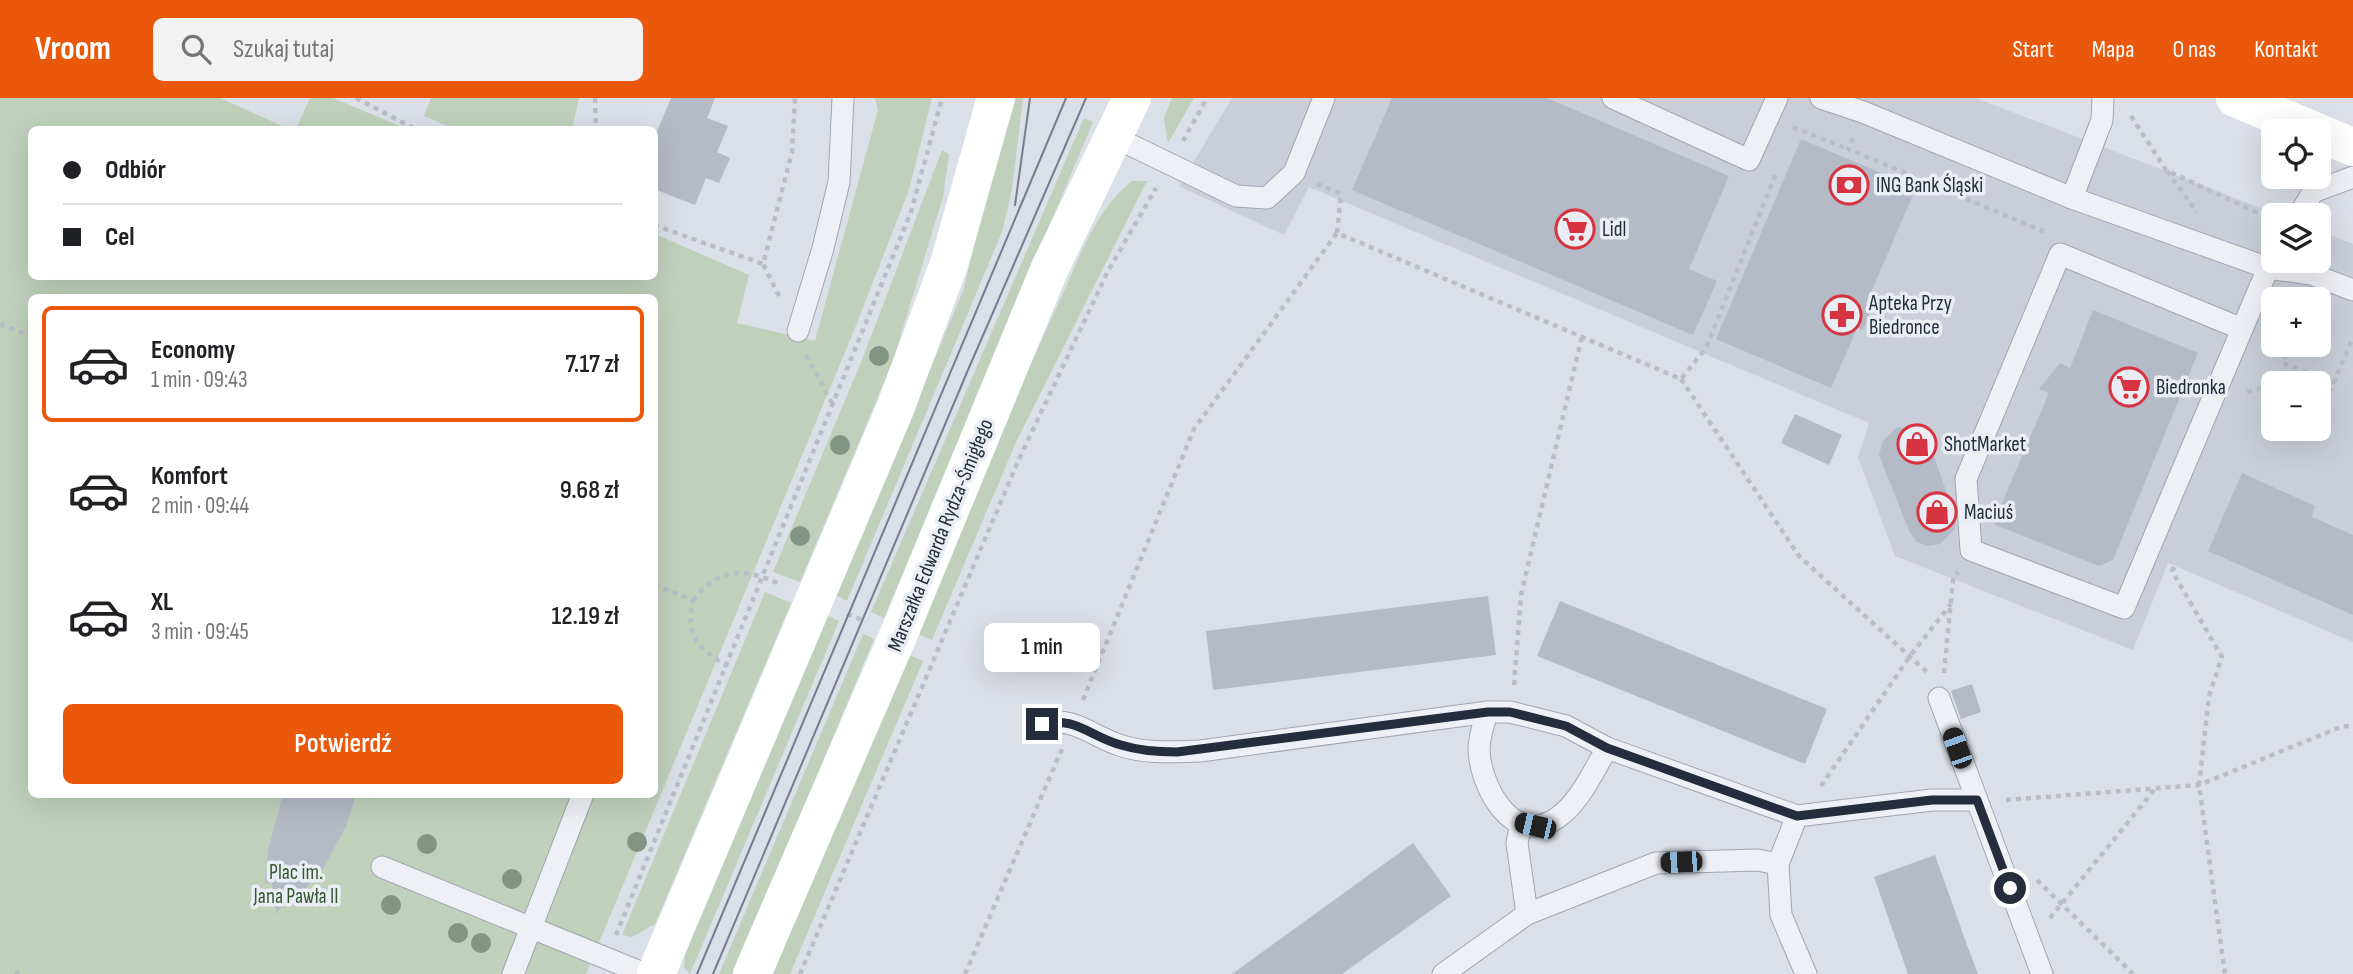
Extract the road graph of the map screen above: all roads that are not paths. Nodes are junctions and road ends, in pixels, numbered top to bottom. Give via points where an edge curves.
1 (843, 98) edge
2 (996, 98) edge
3 (1132, 98) edge
4 (1324, 98) edge
5 (1613, 98) edge
6 (1777, 98) edge
7 (1821, 98) edge
8 (2103, 98) edge
9 (2235, 98) edge
10 (2286, 119) edge
11 (1112, 136) junction
12 (2331, 138) edge
13 (2353, 147) edge
14 (2353, 177) edge
15 (2072, 198) junction
16 (2306, 203) edge
17 (2261, 261) edge
18 (2266, 273) edge
19 (2307, 273) edge
20 (2353, 290) edge
21 (2242, 329) junction
22 (798, 331) dead end
23 (1941, 691) road end
24 (1488, 712) junction
25 (1042, 724) dead end
26 (1607, 748) junction
27 (581, 798) edge
28 (1977, 800) junction
29 (1797, 816) junction
30 (1521, 823) junction
31 (1778, 864) junction
32 (382, 867) dead end
33 (1527, 914) junction
34 (530, 927) junction
35 (513, 974) edge
36 (645, 974) edge
37 (656, 974) edge
38 (752, 974) edge
39 (1443, 974) edge
40 (1806, 974) edge
41 (2042, 974) edge

1 - 22 lane via 839,182
2 - 37 street via 949,264 895,409
3 - 11 street, Marszałka Edwarda Rydza-Śmigłego
4 - 11 lane via 1294,173 1267,198 1236,196
5 - 6 lane via 1749,160
7 - 15 lane
8 - 15 lane via 2102,120
9 - 10 street
11 - 38 street, Marszałka Edwarda Rydza-Śmigłego via 1049,270
12 - 13 street
14 - 16 lane via 2313,192
15 - 17 lane
18 - 21 lane
19 - 20 lane
21 - 21 lane via 2124,608 1971,550 1966,479 2060,254
23 - 28 lane
24 - 25 lane via 1166,752 1119,745 1061,719
24 - 26 lane via 1510,712 1566,726
24 - 30 lane via 1479,751 1489,793 1511,821
26 - 29 lane
26 - 30 lane via 1582,792 1556,819 1535,826
27 - 34 lane
28 - 29 lane via 1932,800
28 - 41 lane
29 - 31 lane
30 - 33 lane via 1517,843
31 - 33 lane via 1757,860 1656,863
31 - 40 lane via 1781,915
32 - 34 lane
33 - 39 lane
34 - 35 lane
34 - 36 lane

